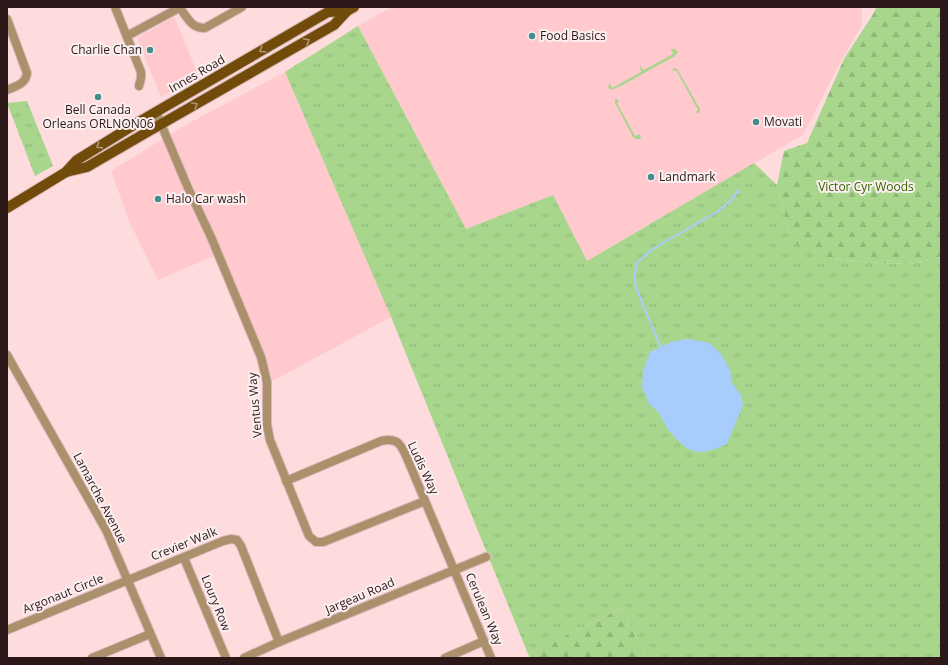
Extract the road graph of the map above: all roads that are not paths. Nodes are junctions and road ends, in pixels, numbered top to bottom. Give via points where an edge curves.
1 (115, 7) edge
2 (179, 7) edge
3 (242, 7) edge
4 (351, 9) edge
5 (7, 19) edge
6 (127, 36) junction
7 (139, 86) dead end
8 (7, 90) edge
9 (156, 112) junction
10 (160, 124) junction
11 (66, 172) junction
12 (7, 208) edge
13 (7, 355) edge
14 (286, 481) junction
15 (425, 501) junction
16 (184, 558) junction
17 (486, 558) dead end
18 (454, 570) junction
19 (128, 581) junction
20 (7, 630) edge
21 (150, 634) junction
22 (484, 641) junction
23 (279, 642) junction
24 (92, 658) edge
25 (160, 658) edge
26 (226, 658) edge
27 (244, 658) edge
28 (445, 658) edge
29 (491, 658) edge

1 - 6 street
2 - 3 street via 191,24 200,28 205,28
2 - 6 street
4 -> 9 main road, Innes Road via 328,12
10 -> 4 main road, Innes Road via 334,25
5 - 8 street via 27,77 22,84
6 - 7 street via 141,72
9 - 10 street, Ventus Way
9 -> 11 main road, Innes Road via 77,160
10 - 11 main road, Innes Road via 87,167
10 - 14 street, Ventus Way via 261,357 267,385 268,432
11 - 12 main road, Innes Road
13 - 19 street, Lamarche Avenue via 99,517
14 - 15 street, Ludis Way via 378,442 393,440 399,443 404,452
14 - 15 street, Ventus Way via 306,531 312,540 318,542 329,540
15 - 18 street, Ludis Way
16 - 19 street, Crevier Walk
16 - 23 street, Crevier Walk via 223,541 237,540
16 - 26 street, Loury Row
17 - 18 street, Jargeau Road
18 - 22 street, Cerulean Way
18 - 23 street, Jargeau Road
19 - 20 street, Argonaut Circle
19 - 21 street, Lamarche Avenue
21 - 24 street
21 - 25 street, Lamarche Avenue
22 - 28 street
22 - 29 street, Cerulean Way
23 - 27 street, Jargeau Road

